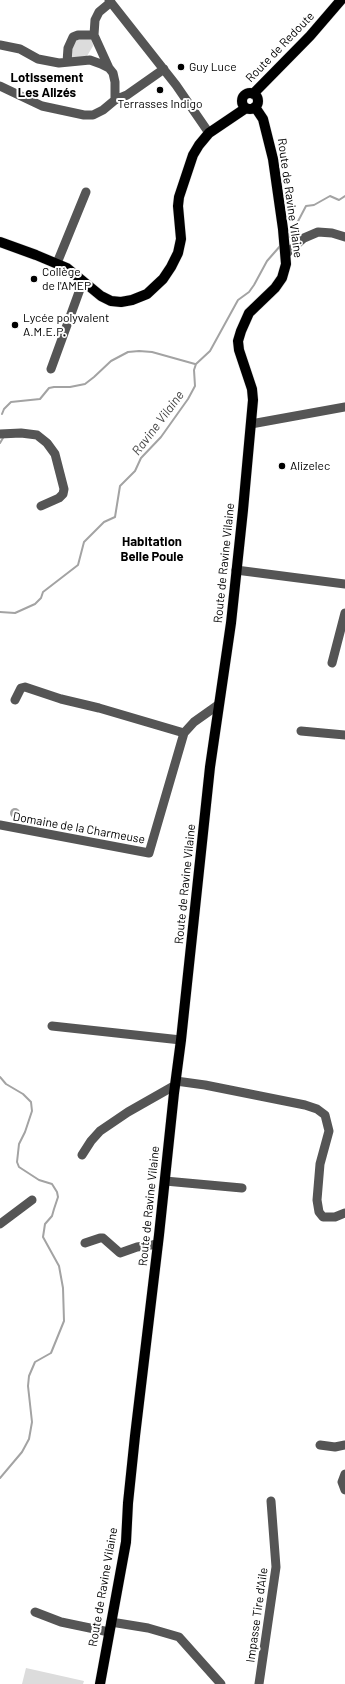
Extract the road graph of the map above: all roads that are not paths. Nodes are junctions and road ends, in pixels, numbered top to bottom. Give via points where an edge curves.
1 (340, 0) edge
2 (110, 1) edge
3 (95, 38) junction
4 (0, 45) edge
5 (90, 60) junction
6 (67, 62) junction
7 (109, 68) junction
8 (164, 69) junction
9 (0, 86) edge
10 (115, 100) junction
11 (250, 108) junction
12 (209, 133) junction
13 (86, 192) dead end
14 (345, 237) edge
15 (0, 242) edge
16 (285, 251) junction
17 (57, 263) junction
18 (83, 281) junction
19 (51, 369) dead end
20 (345, 406) edge
21 (251, 424) junction
22 (0, 434) edge
23 (41, 506) dead end
24 (236, 570) junction
25 (345, 584) edge
26 (345, 613) edge
27 (332, 663) dead end
28 (15, 700) dead end
29 (218, 705) junction
30 (301, 731) dead end
31 (184, 733) junction
32 (345, 735) edge
33 (0, 825) edge
34 (52, 1026) dead end
35 (181, 1040) junction
36 (176, 1084) junction
37 (82, 1155) dead end
38 (165, 1181) junction
39 (242, 1188) dead end
40 (32, 1200) dead end
41 (345, 1213) edge
42 (0, 1224) edge
43 (84, 1243) dead end
44 (158, 1244) junction
45 (320, 1445) dead end
46 (345, 1445) edge
47 (345, 1474) edge
48 (345, 1490) edge
49 (271, 1501) dead end
50 (35, 1612) dead end
51 (110, 1627) junction
52 (100, 1684) edge
53 (221, 1684) edge
54 (259, 1684) edge

1 - 11 main road, Route de Redoute via 310,36 253,94 258,100
2 - 3 street via 95,20
2 - 8 street
3 - 5 street
3 - 6 street via 78,35 73,37 68,48
3 - 7 street
4 - 6 street via 46,61
5 - 6 street
5 - 7 street
7 - 10 street via 115,82
8 - 10 street
8 - 12 street
9 - 10 street via 42,106 84,115 93,115
11 - 12 main road
11 - 16 main road, Route de Ravine Vilaine via 263,118 268,134 277,181
12 - 18 main road via 199,145 187,170 178,206 181,239 178,253 163,279 147,294 122,302 111,301 101,296
13 - 17 street
14 - 16 street via 318,232
15 - 17 main road
16 - 21 main road, Route de Ravine Vilaine via 286,264 282,278 249,313 238,341 252,389
17 - 18 main road
18 - 19 street
20 - 21 street
21 - 24 main road, Route de Ravine Vilaine
22 - 23 street via 37,435 55,454 63,494
24 - 25 street
24 - 29 main road, Route de Ravine Vilaine via 231,623
26 - 27 street
28 - 31 street via 21,688 25,688
29 - 31 street via 194,722
29 - 35 main road, Route de Ravine Vilaine
30 - 32 street
31 - 33 street, Domaine de la Charmeuse via 149,853
34 - 35 street
35 - 36 main road, Route de Ravine Vilaine
36 - 37 street via 100,1131
36 - 38 main road, Route de Ravine Vilaine
36 - 41 street via 205,1085 318,1109 325,1115 329,1132 320,1164 317,1200 319,1212 323,1216 335,1217
38 - 39 street
38 - 44 main road, Route de Ravine Vilaine
40 - 42 street
43 - 44 street via 103,1238 120,1253
44 - 51 main road, Route de Ravine Vilaine via 134,1443 126,1542
45 - 46 street
47 - 48 street via 342,1482
49 - 54 street, Impasse Tire d'Aile via 276,1567
50 - 51 street via 61,1622
51 - 52 main road, Route de Ravine Vilaine
51 - 53 street via 148,1628 180,1637

